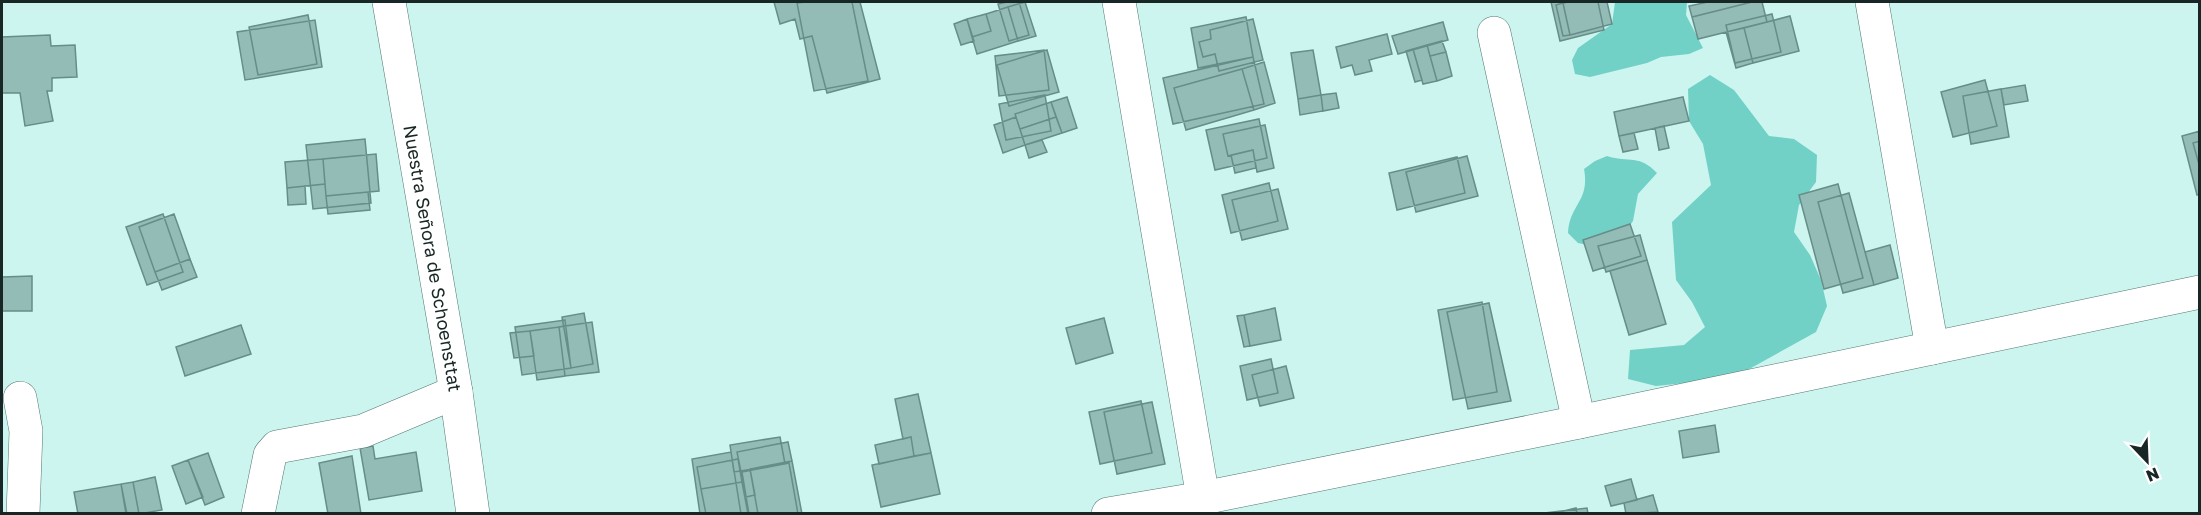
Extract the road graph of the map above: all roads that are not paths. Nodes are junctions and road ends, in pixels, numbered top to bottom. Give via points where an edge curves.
1 (389, 2) edge
2 (1119, 2) edge
3 (1872, 2) edge
4 (1494, 33) dead end
5 (2199, 292) edge
6 (1932, 348) junction
7 (456, 392) junction
8 (20, 398) dead end
9 (1579, 422) junction
10 (1202, 506) edge
11 (23, 513) edge
12 (258, 513) edge
13 (473, 513) edge
14 (1108, 513) edge

1 - 7 street, Nuestra Señora de Schoensttat
2 - 10 street
3 - 6 street
4 - 9 street
5 - 6 street
6 - 9 street
7 - 12 street via 363,431 277,447 270,455
7 - 13 street, Nuestra Señora de Schoensttat
8 - 11 street via 26,431
9 - 10 street
10 - 14 street

